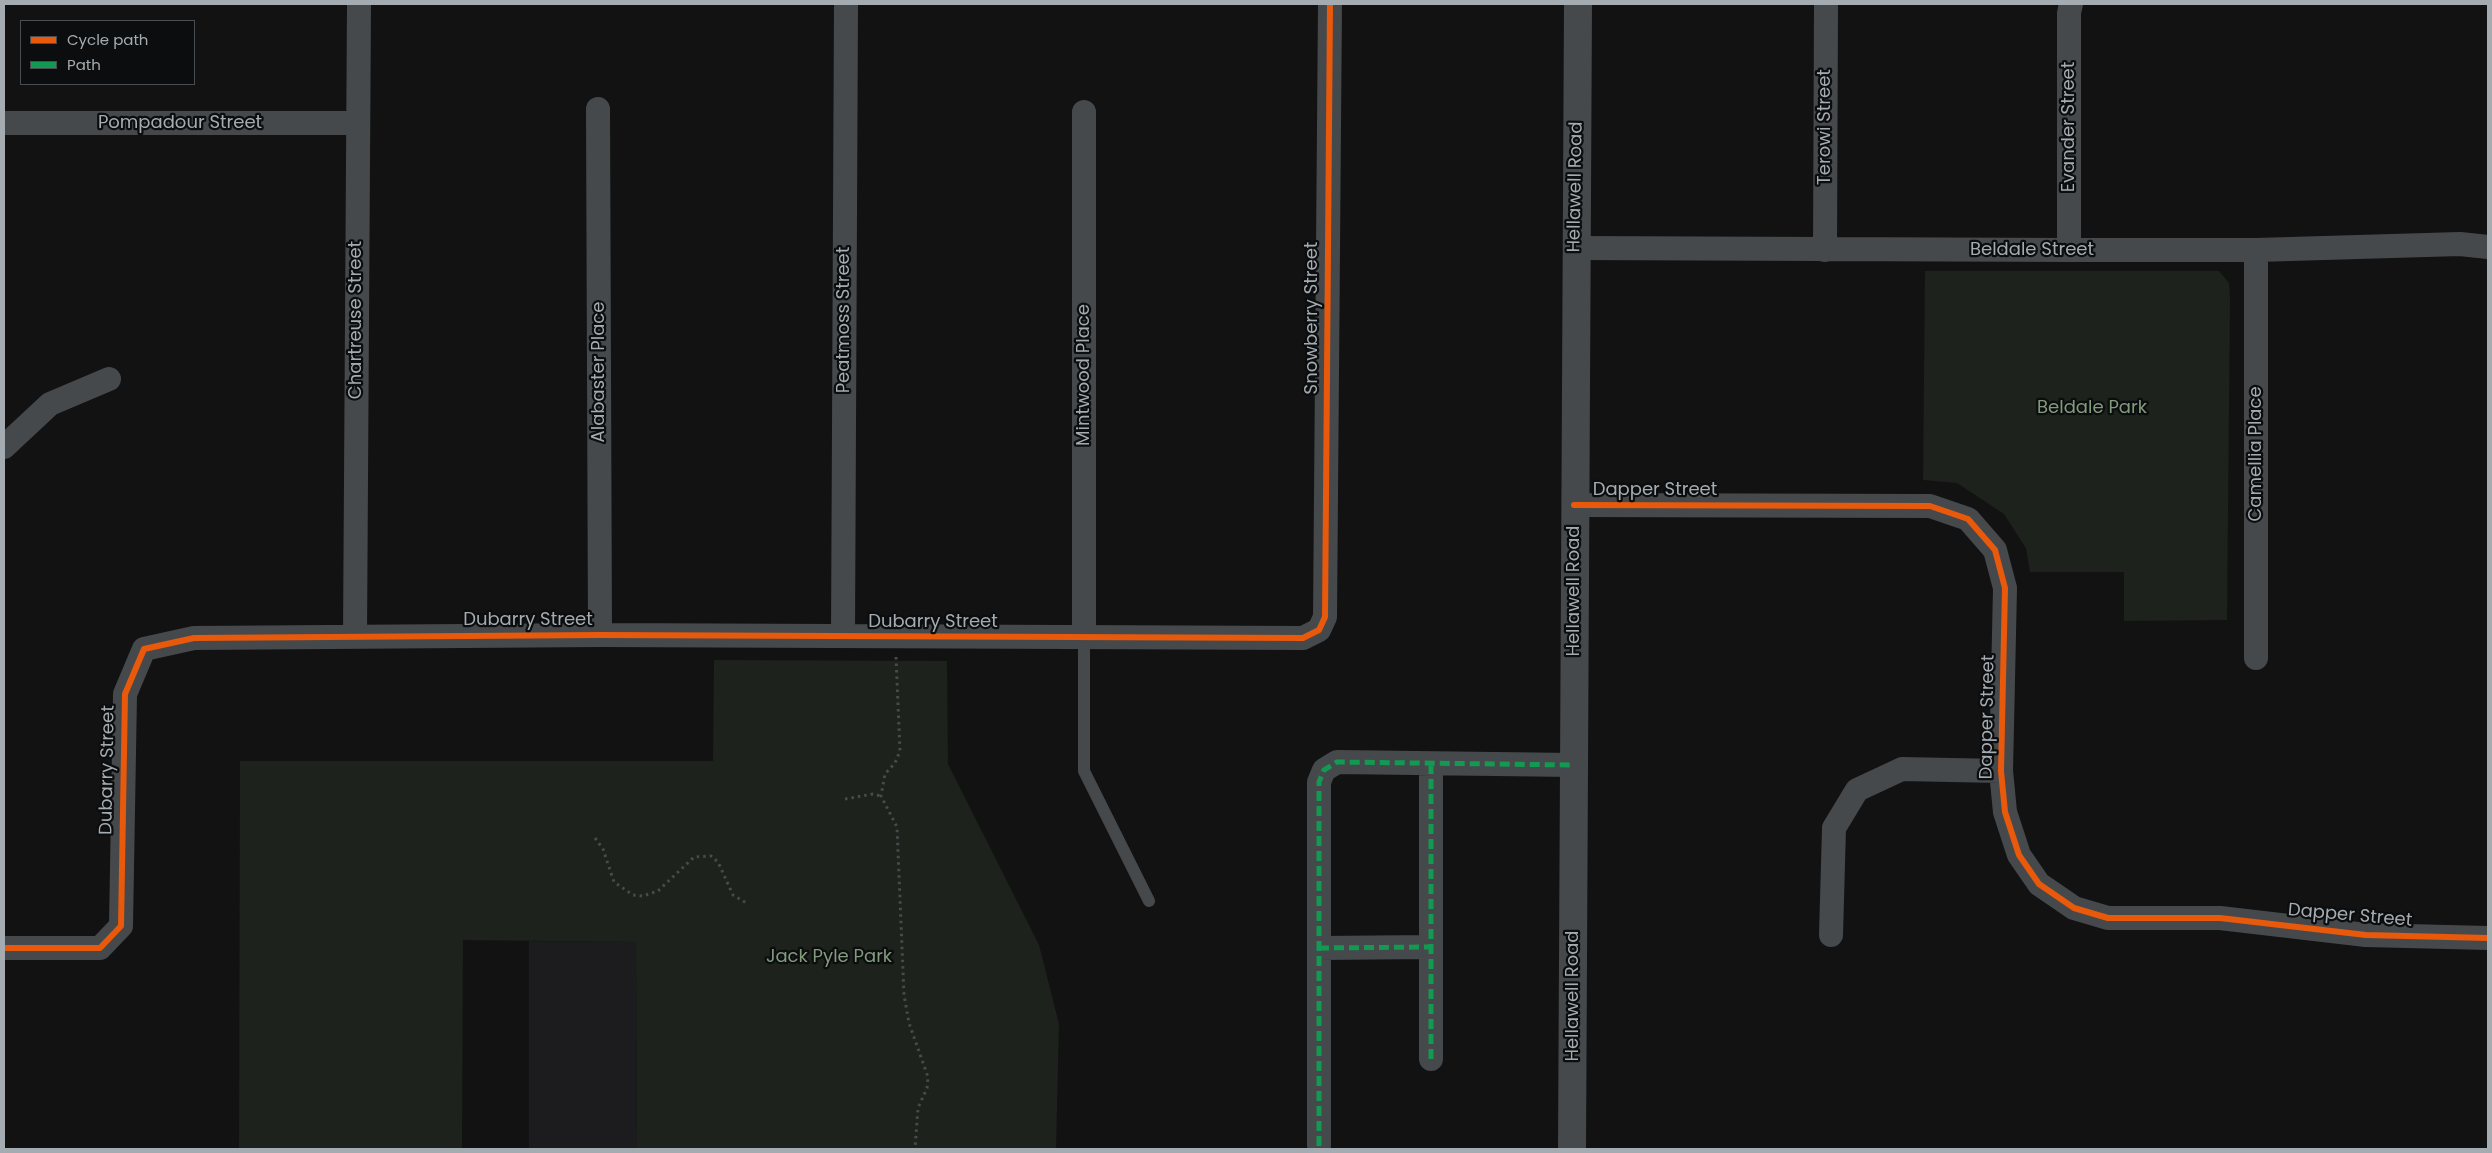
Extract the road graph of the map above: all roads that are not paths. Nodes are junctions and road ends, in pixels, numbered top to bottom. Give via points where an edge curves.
1 (359, 4) edge
2 (846, 4) edge
3 (1330, 4) edge
4 (1578, 4) edge
5 (1826, 4) edge
6 (2071, 4) edge
7 (598, 108) dead end
8 (1084, 112) dead end
9 (4, 123) edge
10 (357, 123) junction
11 (2488, 247) edge
12 (1576, 248) junction
13 (1825, 250) junction
14 (2069, 250) junction
15 (2256, 250) junction
16 (109, 379) dead end
17 (4, 447) edge
18 (1574, 505) junction
19 (1319, 630) joint
20 (600, 635) junction
21 (355, 636) junction
22 (843, 636) junction
23 (1084, 638) junction
24 (2256, 658) dead end
25 (1431, 764) junction
26 (1574, 765) junction
27 (2001, 771) junction
28 (1149, 901) dead end
29 (1831, 935) dead end
30 (2488, 938) edge
31 (1431, 947) junction
32 (4, 948) edge
33 (1319, 948) junction
34 (1431, 1059) dead end
35 (1572, 1136) edge
36 (1319, 1146) dead end
37 (1552, 1149) edge

1 - 10 street, Chartreuse Street
2 - 22 street, Peatmoss Street
3 - 19 street, Snowberry Street via 1325,617
4 - 12 street, Hellawell Road
5 - 13 street, Terowi Street
6 - 14 street, Evander Street
7 - 20 street, Alabaster Place
8 - 23 street, Mintwood Place
9 - 10 street, Pompadour Street
10 - 21 street, Chartreuse Street
11 - 15 street, Beldale Street via 2460,244
12 - 13 street, Beldale Street
12 - 18 street, Hellawell Road
13 - 14 street, Beldale Street
14 - 15 street, Beldale Street
15 - 24 street, Camellia Place
16 - 17 street via 50,404
18 - 26 street, Hellawell Road
18 - 27 street, Dapper Street via 1930,506 1968,519 1995,550 2005,588
19 - 23 street, Dubarry Street via 1303,638
20 - 21 street, Dubarry Street
20 - 22 street, Dubarry Street
21 - 32 street, Dubarry Street via 194,638 144,649 125,694 121,926 100,948
22 - 23 street, Dubarry Street
23 - 28 lane via 1084,771
25 - 26 street
25 - 31 street
25 - 33 street via 1337,762 1324,770 1318,782
26 - 35 street, Hellawell Road
27 - 29 street via 1902,769 1857,790 1834,828
27 - 30 street, Dapper Street via 2005,812 2019,855 2038,884 2074,908 2108,918 2220,918 2366,935
31 - 33 street
31 - 34 street
33 - 36 street
35 - 37 street

